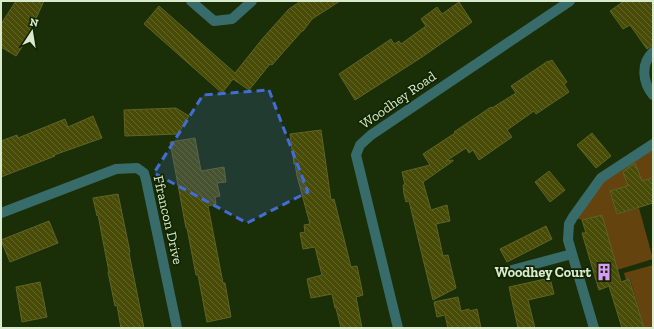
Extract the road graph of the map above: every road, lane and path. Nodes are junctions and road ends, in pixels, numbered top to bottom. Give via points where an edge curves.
1 (191, 1) edge
2 (252, 1) edge
3 (570, 1) edge
4 (653, 52) edge
5 (653, 95) edge
6 (653, 144) edge
7 (1, 212) edge
8 (572, 254) junction
9 (505, 272) dead end
10 (177, 328) edge
11 (398, 328) edge
12 (594, 328) edge

1 - 2 street via 214,21 232,19
3 - 11 street, Woodhey Road via 371,135 360,145 356,155
4 - 5 street via 644,72 648,90
6 - 8 street via 601,178 569,224 568,240
7 - 10 street, Ffrancon Drive via 116,169 137,168 144,173 146,180
8 - 9 street
8 - 12 street

